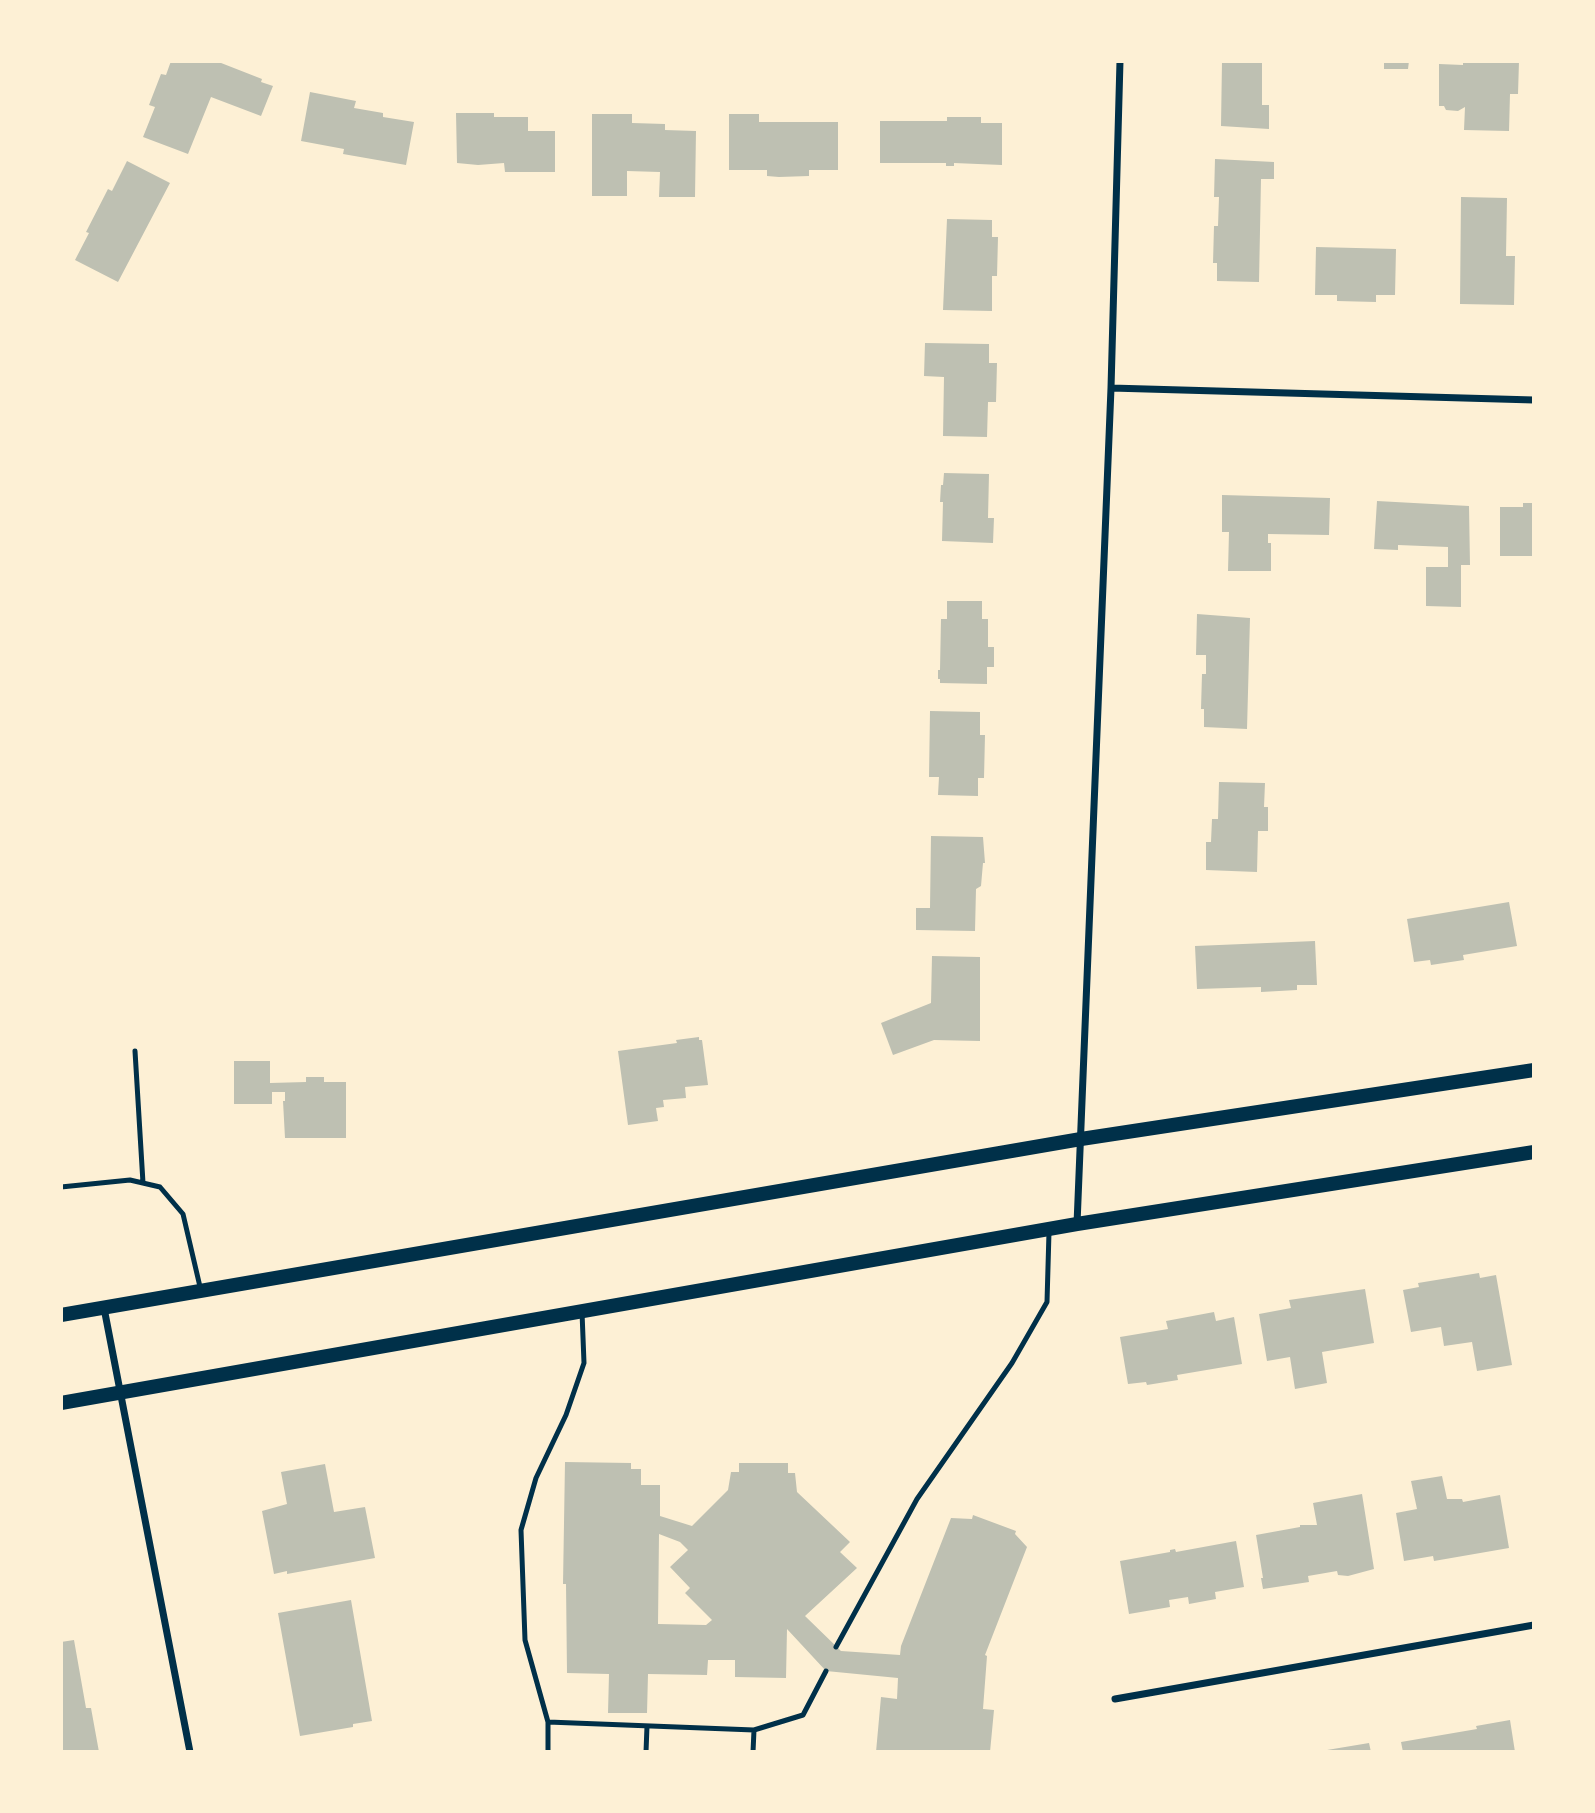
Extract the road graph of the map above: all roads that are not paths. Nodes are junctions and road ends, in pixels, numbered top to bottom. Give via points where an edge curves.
1 (1120, 61) edge
2 (1111, 388) junction
3 (1534, 400) edge
4 (135, 1051) dead end
5 (1534, 1070) edge
6 (1081, 1139) junction
7 (1534, 1152) edge
8 (143, 1183) junction
9 (61, 1187) edge
10 (1077, 1224) junction
11 (1049, 1229) junction
12 (201, 1291) junction
13 (104, 1308) junction
14 (582, 1312) junction
15 (61, 1315) edge
16 (120, 1393) junction
17 (61, 1403) edge
18 (1534, 1625) edge
19 (836, 1647) dead end
20 (827, 1671) dead end
21 (1115, 1699) dead end
22 (548, 1722) junction
23 (647, 1726) junction
24 (754, 1730) junction
25 (190, 1752) edge
26 (548, 1752) edge
27 (646, 1752) edge
28 (753, 1752) edge

1 - 2 street
2 - 3 street
2 - 6 street
4 - 8 lane
5 - 6 main road
6 - 10 street
6 - 12 main road
7 - 10 main road
8 - 9 lane via 130,1180
8 - 12 lane via 160,1187 183,1214
10 - 11 main road
11 - 14 main road
11 - 19 lane via 1047,1302 1012,1363 917,1499
12 - 13 main road
13 - 15 main road
13 - 16 street
14 - 16 main road
14 - 22 lane via 584,1363 536,1478 521,1530 524,1640
16 - 17 main road
16 - 25 street
18 - 21 street
20 - 24 lane via 803,1714
22 - 23 lane
22 - 26 lane
23 - 24 lane
23 - 27 lane
24 - 28 lane

